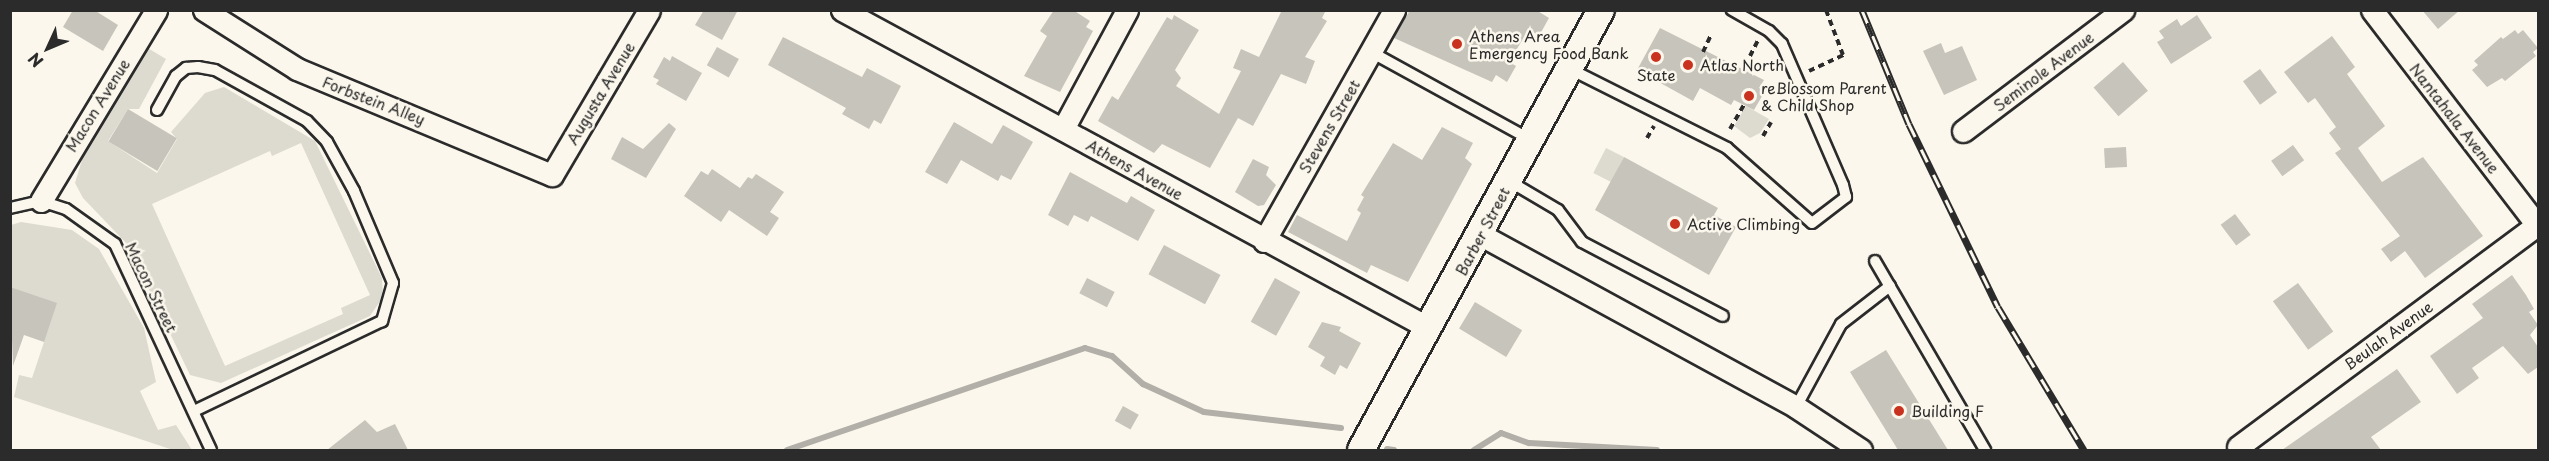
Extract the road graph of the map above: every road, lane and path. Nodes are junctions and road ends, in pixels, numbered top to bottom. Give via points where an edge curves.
1 (156, 10) edge
2 (204, 10) edge
3 (649, 10) edge
4 (842, 10) edge
5 (1127, 10) edge
6 (1394, 10) edge
7 (1732, 10) edge
8 (1826, 10) edge
9 (2123, 10) edge
10 (2372, 10) edge
11 (1598, 11) edge
12 (1710, 37) dead end
13 (1371, 52) junction
14 (1702, 52) dead end
15 (1570, 69) junction
16 (1805, 72) dead end
17 (1744, 105) dead end
18 (157, 110) dead end
19 (1771, 122) dead end
20 (1655, 124) dead end
21 (1063, 129) junction
22 (1730, 129) dead end
23 (1963, 131) dead end
24 (1763, 136) dead end
25 (1647, 138) dead end
26 (1532, 140) junction
27 (552, 175) joint
28 (1509, 181) junction
29 (41, 201) junction
30 (10, 208) edge
31 (2538, 225) edge
32 (1481, 235) junction
33 (1264, 241) junction
34 (1875, 261) dead end
35 (1890, 286) junction
36 (1723, 316) dead end
37 (1429, 328) junction
38 (1796, 407) junction
39 (194, 411) junction
40 (2238, 447) dead end
41 (211, 450) edge
42 (1361, 450) edge
43 (1861, 450) edge
44 (1986, 450) edge

1 - 29 street, Macon Avenue
2 - 27 street, Forbstein Alley via 297,69
3 - 27 street, Augusta Avenue
4 - 21 street, Athens Avenue
5 - 21 street
6 - 13 street, Stevens Street
7 - 15 lane via 1769,31 1782,44 1843,185 1846,197 1812,222 1727,148
8 - 16 path via 1843,55
9 - 23 street, Seminole Avenue
10 - 31 street, Nantahala Avenue
11 - 15 street, Barber Street
12 - 14 path
13 - 26 lane
13 - 33 street, Stevens Street
15 - 26 street, Barber Street
17 - 22 path
18 - 39 lane via 176,75 186,68 198,67 215,70 307,121 327,142 349,181 393,283 382,321
19 - 24 path
20 - 25 path
21 - 33 street, Athens Avenue
26 - 28 street, Barber Street
28 - 32 street, Barber Street
28 - 36 lane via 1558,210 1582,242
29 - 30 lane
29 - 39 lane, Macon Street via 87,221 116,244
31 - 40 street, Beulah Avenue
32 - 37 street, Barber Street
32 - 38 street
33 - 37 street, Athens Avenue
34 - 35 lane
35 - 38 lane via 1841,324
35 - 44 lane
37 - 42 street, Barber Street
38 - 43 street
39 - 41 lane, Macon Street

